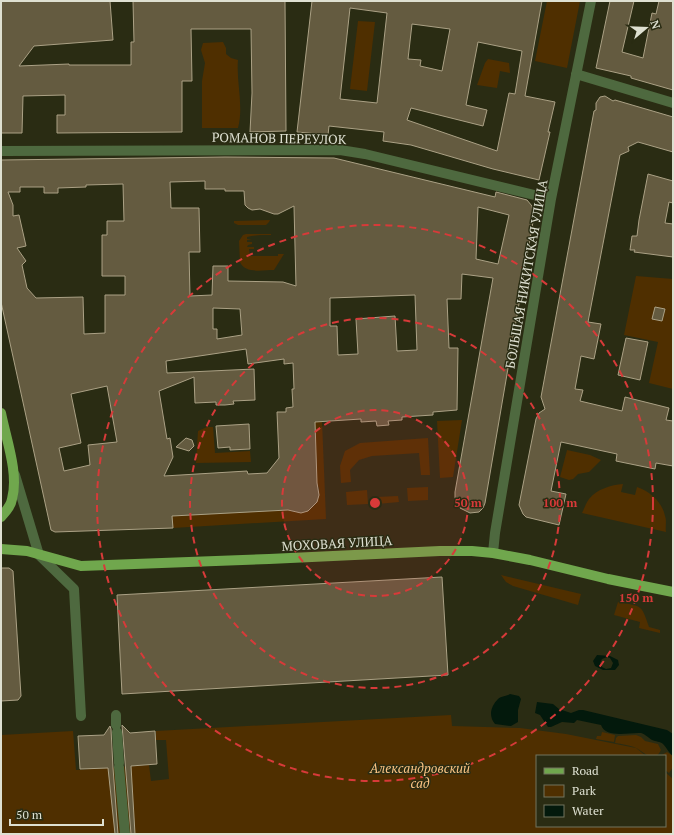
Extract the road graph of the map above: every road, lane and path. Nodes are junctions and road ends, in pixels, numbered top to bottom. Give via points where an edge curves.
1 (591, 1) edge
2 (576, 74) junction
3 (673, 103) edge
4 (1, 151) edge
5 (551, 199) junction
6 (1, 413) edge
7 (12, 465) junction
8 (1, 517) edge
9 (1, 548) edge
10 (493, 553) junction
11 (39, 555) junction
12 (673, 592) edge
13 (81, 716) dead end
14 (116, 724) dead end
15 (125, 834) edge

1 - 2 street, БОЛЬШАЯ НИКИТСКАЯ УЛИЦА
2 - 3 street
2 - 5 street, БОЛЬШАЯ НИКИТСКАЯ УЛИЦА
4 - 5 street, РОМАНОВ ПЕРЕУЛОК via 340,150
5 - 10 street, БОЛЬШАЯ НИКИТСКАЯ УЛИЦА
6 - 7 main road
7 - 8 main road via 12,499 8,510
7 - 11 street
9 - 11 main road, МОХОВАЯ УЛИЦА
10 - 11 main road, МОХОВАЯ УЛИЦА via 440,551 81,566
10 - 12 main road, МОХОВАЯ УЛИЦА
11 - 13 street via 74,589
14 - 15 street

